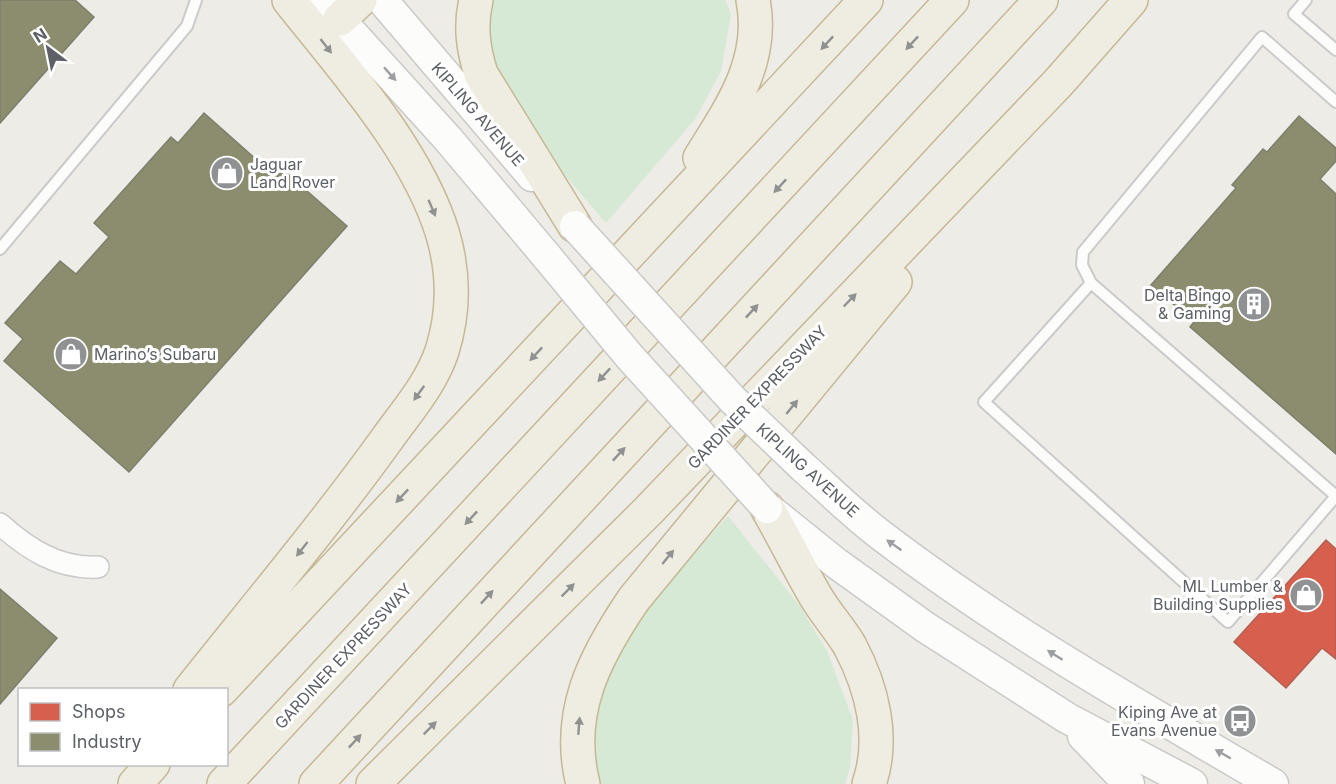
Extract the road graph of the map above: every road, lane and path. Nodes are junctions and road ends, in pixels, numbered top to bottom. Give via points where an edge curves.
1 (196, 0) edge
2 (289, 0) edge
3 (382, 0) edge
4 (476, 0) edge
5 (753, 0) edge
6 (866, 0) edge
7 (952, 0) edge
8 (1041, 0) edge
9 (1131, 0) edge
10 (1306, 0) edge
11 (341, 6) edge
12 (1336, 50) edge
13 (1058, 83) junction
14 (1336, 102) edge
15 (658, 224) junction
16 (575, 225) junction
17 (0, 249) edge
18 (1090, 283) junction
19 (1336, 496) edge
20 (767, 508) junction
21 (0, 524) edge
22 (98, 567) dead end
23 (192, 688) edge
24 (223, 688) edge
25 (1067, 718) junction
26 (134, 766) edge
27 (152, 766) edge
28 (120, 784) edge
29 (135, 784) edge
30 (224, 784) edge
31 (316, 784) edge
32 (373, 784) edge
33 (583, 784) edge
34 (869, 784) edge
35 (1129, 784) edge
36 (1192, 784) edge
37 (1273, 784) edge

1 - 17 lane via 187,26
2 -> 23 highway via 392,135 429,201 443,235 449,265 450,318 442,352 429,380 367,466
3 - 16 main road, KIPLING AVENUE
4 - 16 highway via 472,31 481,74
5 - 15 highway via 757,20 748,74
6 -> 15 highway
7 -> 30 highway, GARDINER EXPRESSWAY
31 -> 8 highway
9 - 13 highway, GARDINER EXPRESSWAY
10 - 12 lane via 1294,14
11 -> 20 main road, bridge via 629,356
32 -> 13 highway, GARDINER EXPRESSWAY via 648,511
33 -> 13 highway via 577,759 582,703 592,668 612,631 634,599
14 - 18 lane via 1262,37 1083,252 1082,265
15 -> 24 highway
37 -> 16 main road, KIPLING AVENUE, bridge via 1050,652 880,535 732,399
18 - 19 lane
18 - 19 lane via 984,402 1228,622
20 - 25 main road via 924,627
20 - 34 highway via 864,678 878,746
21 - 22 street via 25,547 70,564
25 - 35 main road
25 - 36 main road
26 - 28 highway
27 - 29 highway

